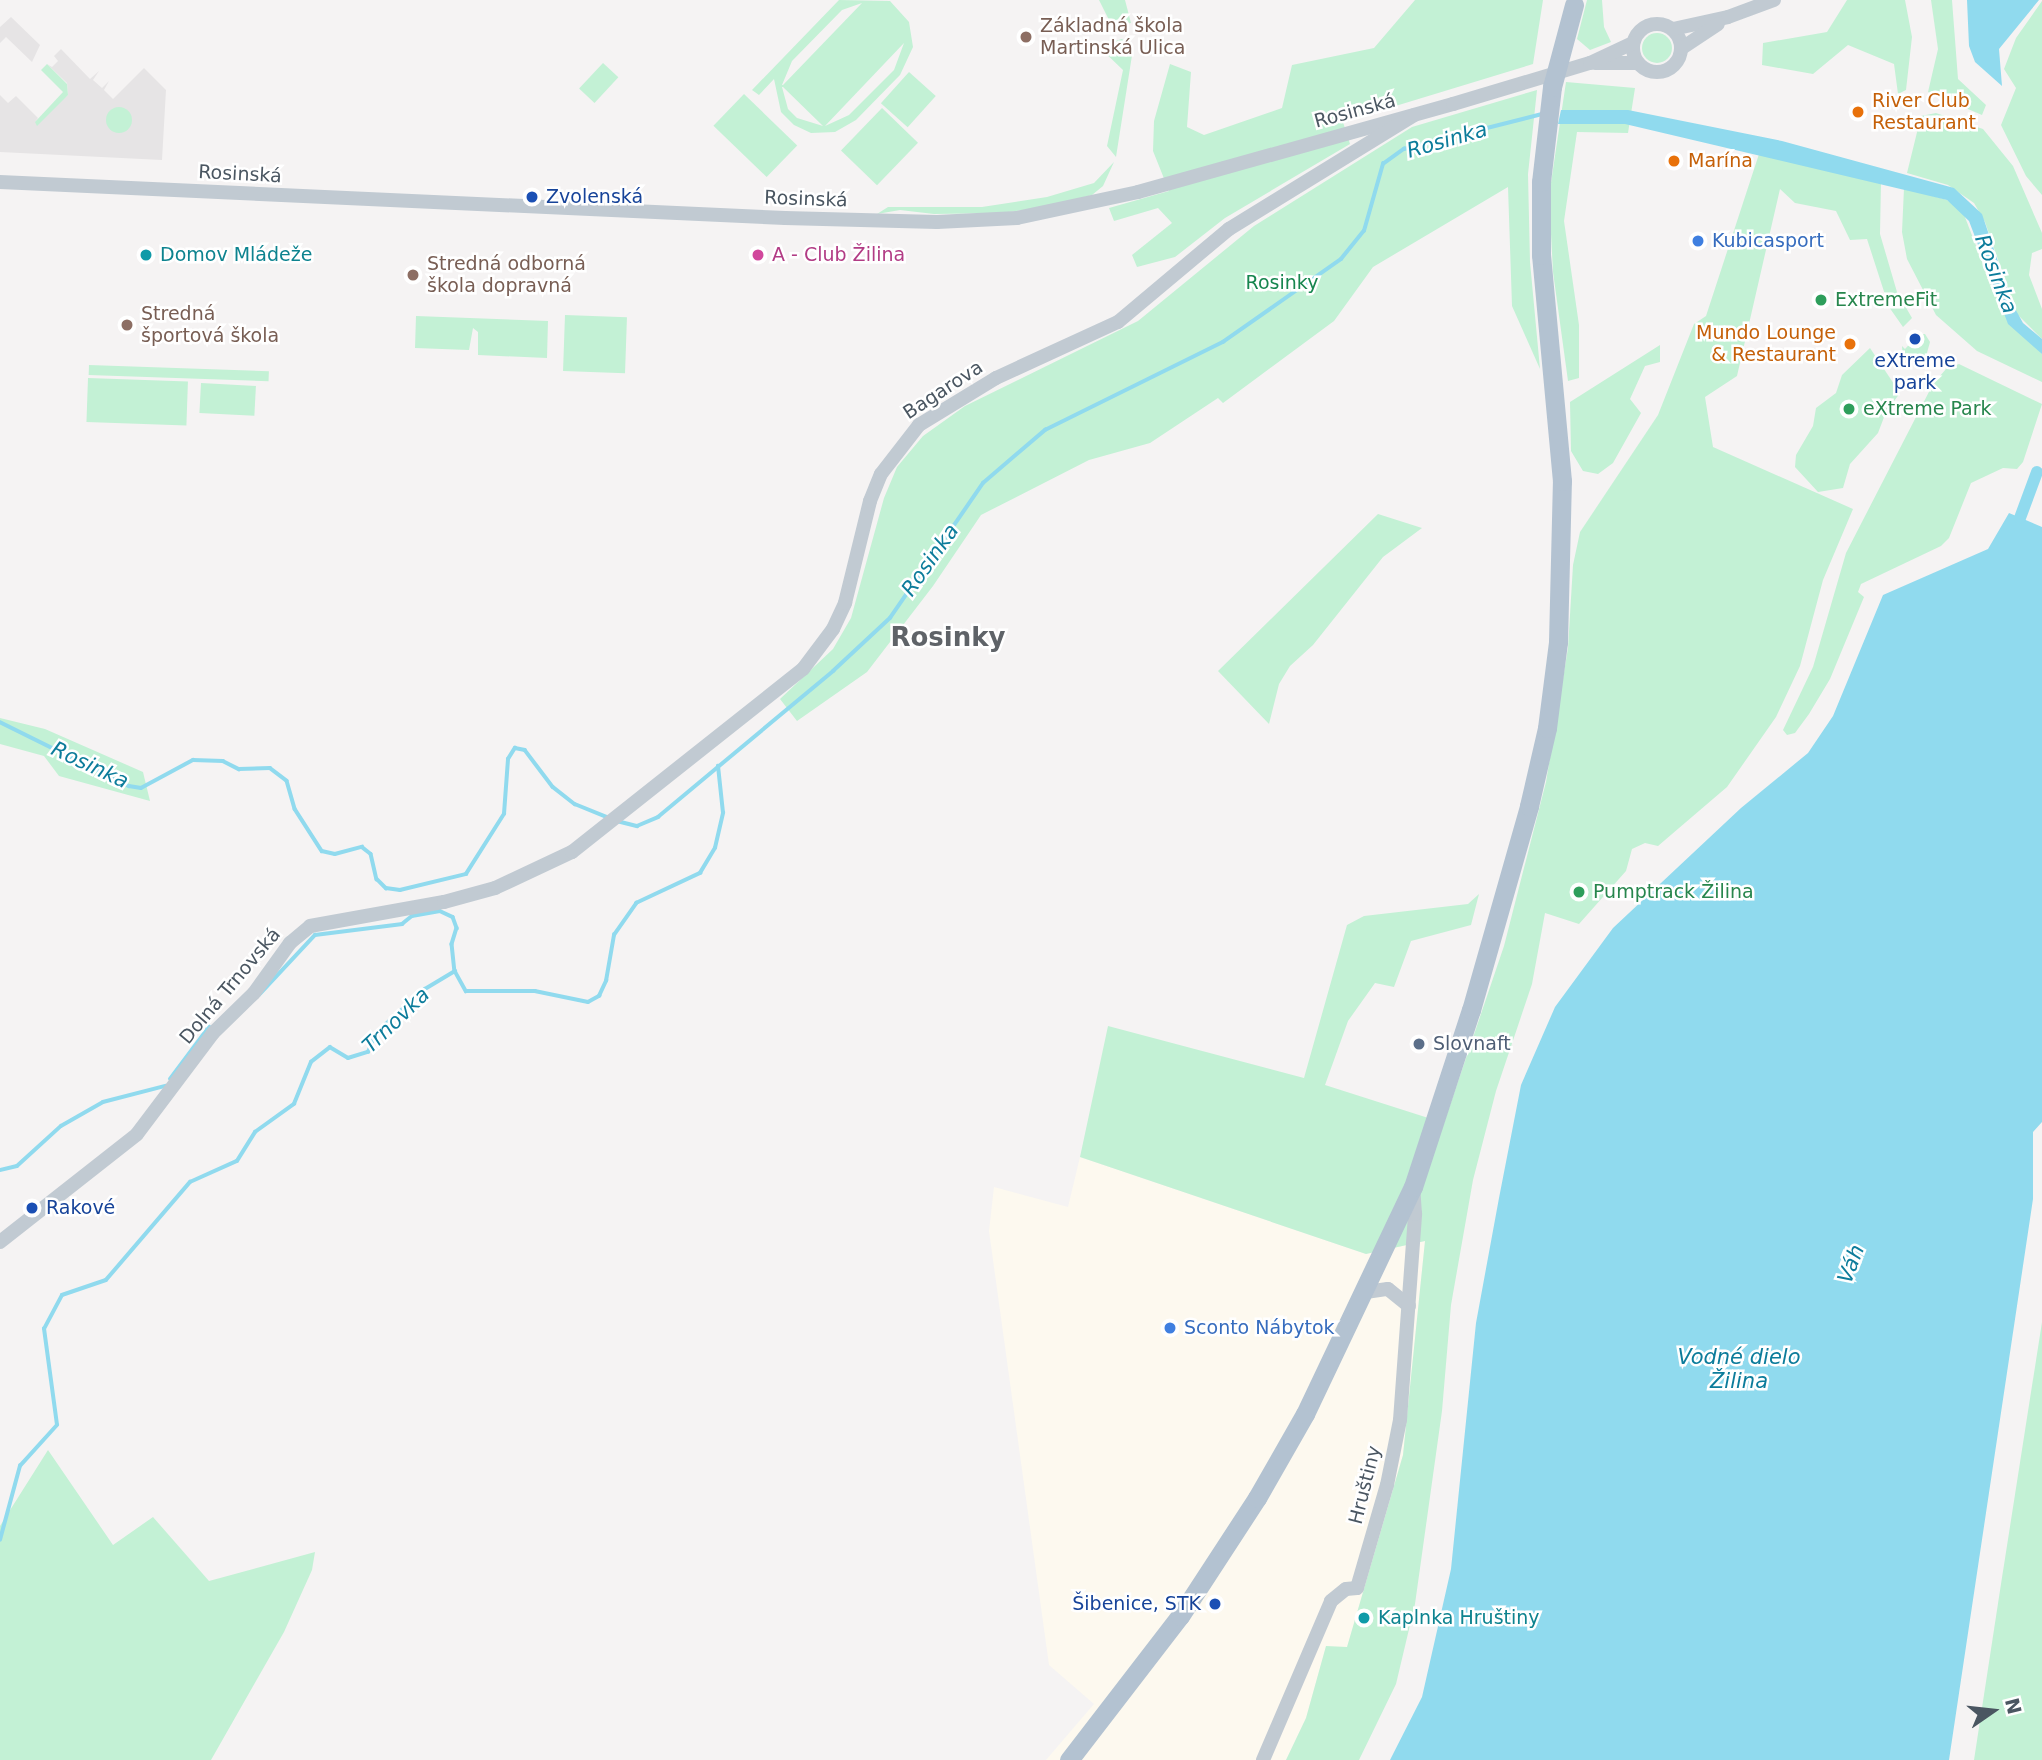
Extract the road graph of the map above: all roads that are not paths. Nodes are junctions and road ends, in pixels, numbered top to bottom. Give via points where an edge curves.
1 (1774, 0) edge
2 (1575, 3) edge
3 (1728, 18) junction
4 (1673, 29) junction
5 (1633, 43) junction
6 (1682, 48) junction
7 (1590, 63) junction
8 (1637, 63) junction
9 (1414, 115) junction
10 (0, 181) edge
11 (614, 820) joint
12 (1413, 1187) junction
13 (0, 1242) edge
14 (1366, 1292) junction
15 (1409, 1307) junction
16 (1069, 1760) edge
17 (1263, 1760) edge

1 - 3 street
2 - 12 main road, bridge via 1552,87 1541,182 1541,255 1557,407 1563,573 1547,728 1496,926
3 - 4 street
3 - 6 street
4 - 5 street via 1649,25
4 - 6 street
5 - 7 street, Rosinská
5 - 8 street
6 - 8 street via 1678,62 1667,71 1651,72
7 - 8 street, Rosinská
7 - 9 street, Rosinská
9 - 10 street, Rosinská via 1084,206 967,221 785,218
9 - 11 street, Bagarova via 1228,229 1118,323 996,378 919,425 881,474 845,603 817,653 774,694
11 - 13 street, Dolná Trnovská via 572,852 495,888 310,926 290,943 249,999 213,1032 138,1133
12 - 14 main road
12 - 15 street, Hruštiny
14 - 15 street via 1388,1289
14 - 16 main road via 1305,1414 1240,1525 1180,1616
15 - 17 street, Hruštiny via 1400,1420 1357,1588 1346,1589 1331,1601

